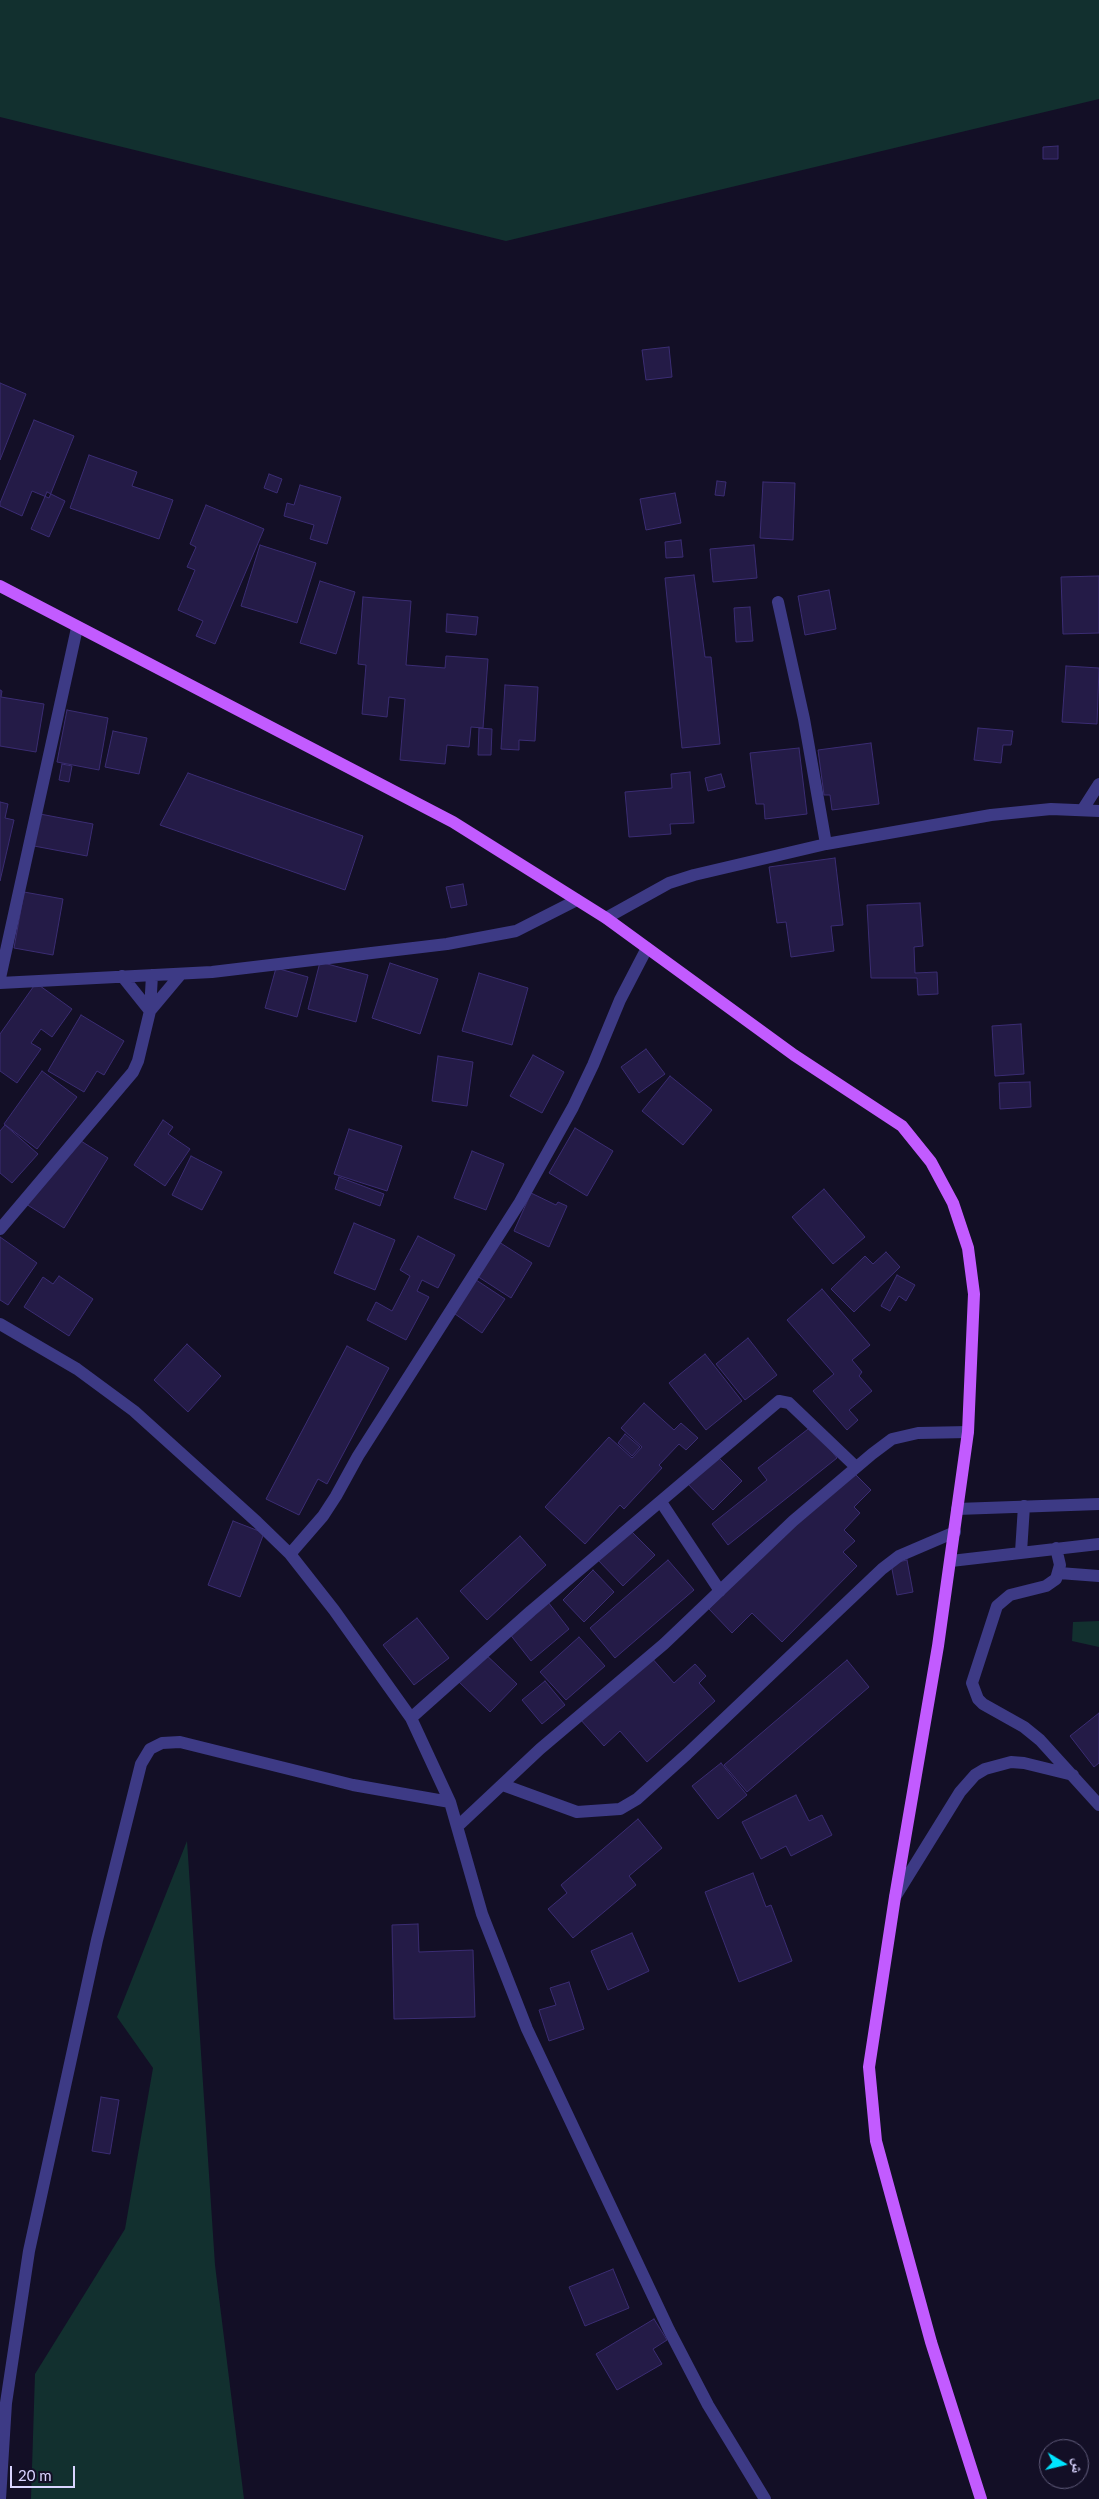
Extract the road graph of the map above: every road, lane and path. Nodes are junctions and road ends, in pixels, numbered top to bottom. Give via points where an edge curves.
1 (0, 586) edge
2 (778, 602) dead end
3 (77, 628) junction
4 (1099, 784) edge
5 (1083, 809) junction
6 (1099, 811) edge
7 (826, 844) junction
8 (577, 900) junction
9 (606, 918) junction
10 (647, 948) junction
11 (181, 974) junction
12 (152, 975) junction
13 (122, 976) junction
14 (0, 978) edge
15 (0, 983) edge
16 (150, 1011) junction
17 (0, 1229) edge
18 (0, 1324) edge
19 (968, 1432) junction
20 (856, 1467) junction
21 (661, 1502) junction
22 (1099, 1504) edge
23 (1024, 1506) junction
24 (957, 1509) junction
25 (955, 1532) junction
26 (1099, 1544) edge
27 (1056, 1548) junction
28 (1021, 1552) junction
29 (290, 1554) junction
30 (951, 1561) junction
31 (1059, 1573) junction
32 (1099, 1576) edge
33 (720, 1592) junction
34 (411, 1718) junction
35 (1073, 1775) junction
36 (503, 1785) junction
37 (450, 1802) junction
38 (1099, 1805) edge
39 (458, 1826) junction
40 (895, 1897) junction
41 (0, 2499) edge
42 (765, 2499) edge
43 (981, 2499) edge

1 - 3 main road
2 - 7 street via 808,738
3 - 8 main road via 453,822
3 - 14 street
4 - 5 street
5 - 6 street
5 - 7 street via 1051,808 992,815
7 - 9 street via 677,881
8 - 9 main road
8 - 11 street via 516,931 446,944
9 - 10 main road
10 - 19 main road via 794,1055 902,1126 931,1162 953,1204 968,1248 974,1294
10 - 29 street via 620,1000 594,1065 520,1202 358,1456 328,1510
11 - 12 street
11 - 16 street
12 - 13 street
12 - 16 street
13 - 15 street
13 - 16 street
16 - 17 street via 133,1072
18 - 29 street via 77,1369 134,1411
19 - 20 street via 918,1433 892,1439
19 - 24 main road
20 - 21 street via 789,1402 779,1401
20 - 33 street via 793,1521
21 - 33 street
21 - 34 street via 531,1611
22 - 23 street
23 - 24 street
23 - 28 street
24 - 25 main road
25 - 30 main road
25 - 36 street via 899,1556 882,1569 687,1754 637,1799 620,1809 577,1812
26 - 27 street
27 - 28 street
27 - 31 street
28 - 30 street
29 - 34 street
30 - 40 main road
31 - 32 street
31 - 35 street via 1051,1584 1010,1595 996,1606 972,1683 983,1704 1024,1727
33 - 36 street
34 - 37 street
35 - 38 street
35 - 40 street via 1011,1762 975,1774 960,1792
36 - 39 street
37 - 39 street
37 - 41 street via 353,1785 180,1742 162,1743 150,1749 141,1764 97,1940 28,2251 6,2403
39 - 42 street via 482,1914 527,2029 669,2330 708,2405
40 - 43 main road via 869,2067 876,2141 932,2342

